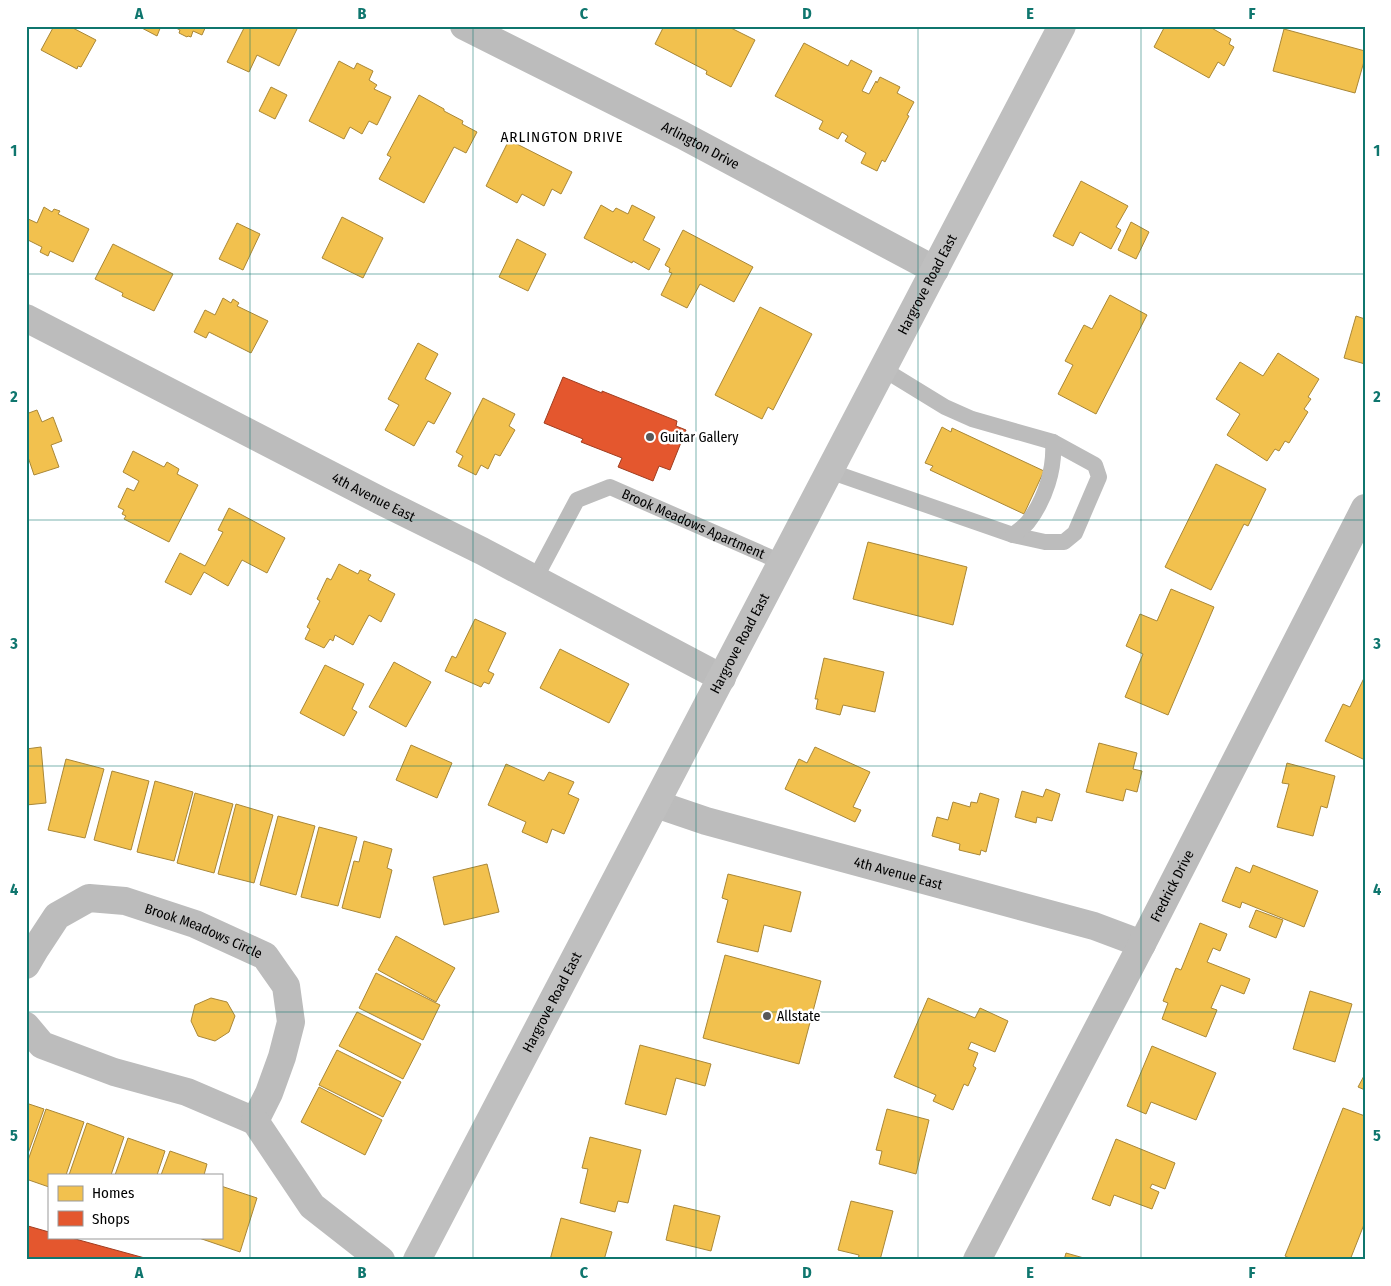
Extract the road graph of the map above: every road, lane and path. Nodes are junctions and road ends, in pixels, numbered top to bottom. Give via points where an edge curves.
1 (464, 26) edge
2 (1062, 26) edge
3 (934, 270) junction
4 (26, 318) edge
5 (883, 369) junction
6 (1053, 442) junction
7 (829, 471) junction
8 (1365, 508) edge
9 (1013, 535) junction
10 (781, 562) junction
11 (535, 579) junction
12 (722, 678) junction
13 (656, 804) junction
14 (1142, 944) junction
15 (26, 965) edge
16 (26, 1026) edge
17 (256, 1121) junction
18 (380, 1260) edge
19 (418, 1260) edge
20 (977, 1260) edge

1 - 3 street, Arlington Drive via 682,135
2 - 3 main road, Hargrove Road East
3 - 5 main road, Hargrove Road East
4 - 11 street, 4th Avenue East
5 - 6 lane via 945,407 972,419
5 - 7 main road, Hargrove Road East
6 - 9 lane via 1051,475 1027,523
6 - 9 lane via 1095,465 1100,477 1075,533 1064,542 1044,542
7 - 9 lane
7 - 10 main road, Hargrove Road East
8 - 14 street, Fredrick Drive
10 - 11 lane, Brook Meadows Apartment via 610,487 578,500
10 - 12 main road, Hargrove Road East
11 - 12 street, 4th Avenue East
12 - 13 main road, Hargrove Road East
13 - 14 street, 4th Avenue East via 706,821 1094,926
13 - 19 main road, Hargrove Road East
14 - 20 street, Fredrick Drive
15 - 17 street, Brook Meadows Circle via 57,916 89,898 125,901 195,924 265,956 286,986 291,1022 282,1057
16 - 17 street via 42,1045 114,1072 187,1092
17 - 18 street via 312,1206

